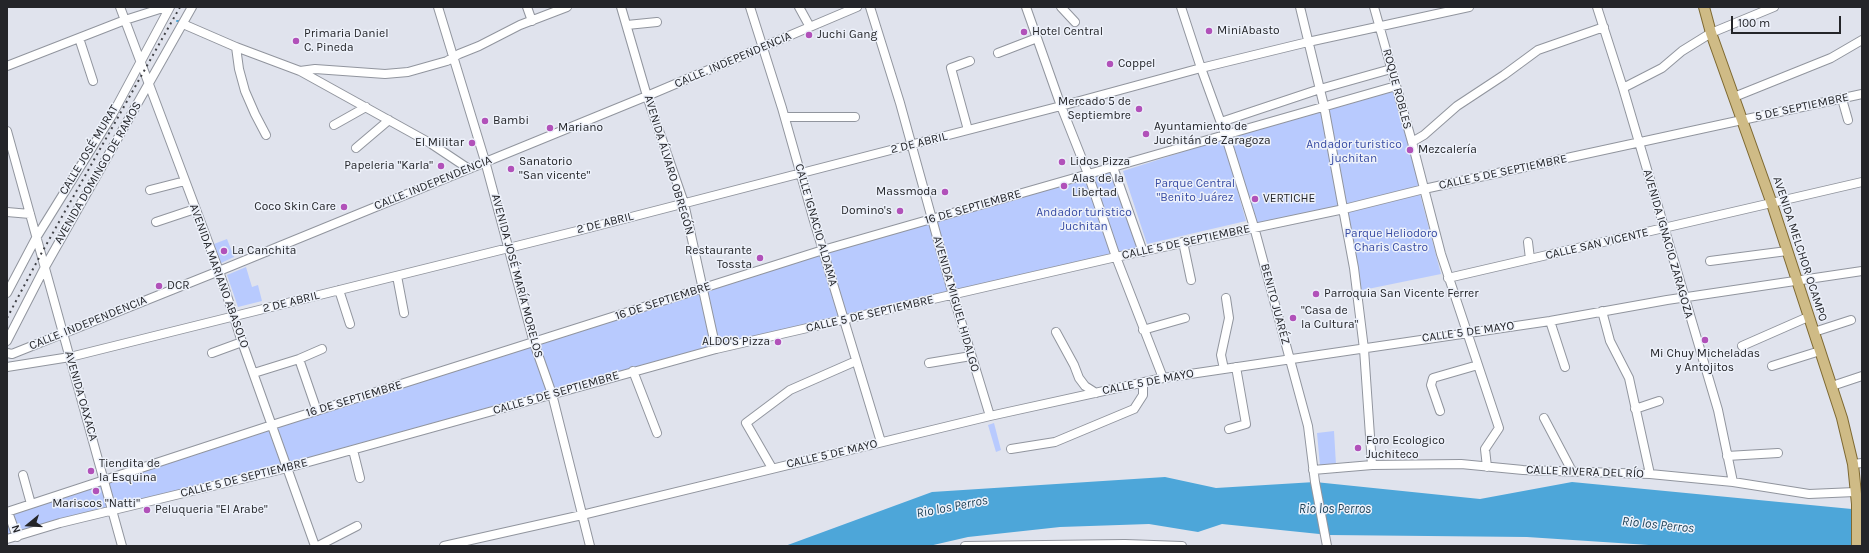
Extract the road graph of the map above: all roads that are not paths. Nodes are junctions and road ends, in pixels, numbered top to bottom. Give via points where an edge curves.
1 (120, 7) edge
2 (166, 7) edge
3 (170, 7) edge
4 (192, 7) edge
5 (438, 7) edge
6 (527, 7) edge
7 (567, 7) edge
8 (621, 7) edge
9 (750, 7) edge
10 (799, 7) edge
11 (857, 7) edge
12 (870, 7) edge
13 (1026, 7) edge
14 (1061, 7) edge
15 (1181, 7) edge
16 (1300, 7) edge
17 (1374, 7) edge
18 (1468, 7) edge
19 (1597, 7) edge
20 (1704, 7) edge
21 (1774, 7) edge
22 (125, 20) junction
23 (532, 21) junction
24 (657, 22) dead end
25 (1075, 22) dead end
26 (183, 24) junction
27 (627, 25) junction
28 (810, 27) junction
29 (1380, 27) junction
30 (1604, 27) junction
31 (1711, 34) junction
32 (79, 38) junction
33 (1037, 38) junction
34 (1862, 40) edge
35 (1308, 42) junction
36 (236, 46) junction
37 (763, 47) junction
38 (998, 53) dead end
39 (140, 59) junction
40 (453, 59) junction
41 (970, 61) dead end
42 (7, 66) edge
43 (1201, 68) junction
44 (1391, 69) junction
45 (300, 71) junction
46 (93, 80) dead end
47 (149, 84) junction
48 (1396, 86) junction
49 (1623, 88) junction
50 (1320, 89) junction
51 (1862, 94) edge
52 (647, 96) junction
53 (1734, 97) junction
54 (1842, 99) junction
55 (1061, 106) junction
56 (1324, 106) junction
57 (366, 107) junction
58 (785, 117) junction
59 (855, 117) dead end
60 (389, 120) junction
61 (1742, 120) junction
62 (1848, 120) dead end
63 (1221, 122) junction
64 (334, 125) dead end
65 (968, 130) junction
66 (7, 131) edge
67 (1225, 134) junction
68 (266, 135) dead end
69 (1412, 142) junction
70 (1639, 142) junction
71 (912, 145) junction
72 (356, 148) dead end
73 (485, 162) junction
74 (1114, 167) junction
75 (469, 169) junction
76 (801, 173) junction
77 (1088, 174) junction
78 (185, 181) junction
79 (1862, 182) edge
80 (1424, 189) junction
81 (150, 190) dead end
82 (684, 203) junction
83 (1772, 204) junction
84 (194, 209) junction
85 (1344, 209) junction
86 (7, 212) edge
87 (30, 214) junction
88 (932, 219) junction
89 (156, 222) dead end
90 (1254, 227) junction
91 (1664, 229) junction
92 (36, 238) junction
93 (1183, 242) junction
94 (1528, 242) dead end
95 (509, 248) junction
96 (823, 250) junction
97 (1787, 251) junction
98 (1143, 252) junction
99 (1116, 257) junction
100 (1530, 259) junction
101 (1710, 261) dead end
102 (45, 267) junction
103 (219, 271) junction
104 (1862, 271) edge
105 (397, 276) junction
106 (1448, 278) junction
107 (1191, 280) dead end
108 (1796, 281) junction
109 (703, 287) junction
110 (339, 290) junction
111 (7, 293) edge
112 (953, 294) junction
113 (1226, 298) dead end
114 (1684, 298) junction
115 (1602, 311) junction
116 (404, 313) dead end
117 (234, 316) junction
118 (1808, 317) junction
119 (1185, 318) dead end
120 (843, 320) junction
121 (1851, 320) dead end
122 (1550, 321) junction
123 (350, 324) dead end
124 (1143, 330) junction
125 (1056, 332) dead end
126 (1466, 332) junction
127 (1814, 332) junction
128 (62, 333) junction
129 (7, 341) edge
130 (242, 342) junction
131 (534, 343) junction
132 (1742, 346) dead end
133 (322, 349) dead end
134 (716, 349) junction
135 (1364, 349) junction
136 (1820, 350) junction
137 (212, 353) dead end
138 (7, 354) edge
139 (971, 356) junction
140 (70, 357) junction
141 (299, 359) junction
142 (1290, 359) junction
143 (856, 361) junction
144 (929, 363) dead end
145 (1478, 365) junction
146 (1772, 366) dead end
147 (7, 367) edge
148 (1236, 367) junction
149 (1565, 367) dead end
150 (1224, 369) junction
151 (633, 371) junction
152 (254, 373) junction
153 (1862, 376) edge
154 (1163, 378) junction
155 (1143, 382) junction
156 (1832, 386) junction
157 (1096, 393) junction
158 (552, 394) junction
159 (1659, 401) dead end
160 (1635, 409) junction
161 (317, 411) junction
162 (1440, 411) dead end
163 (990, 416) junction
164 (1544, 418) dead end
165 (272, 425) junction
166 (1229, 429) dead end
167 (657, 433) dead end
168 (881, 442) junction
169 (1011, 449) dead end
170 (353, 450) junction
171 (1778, 453) dead end
172 (1727, 456) junction
173 (1857, 463) edge
174 (1372, 465) junction
175 (1487, 467) junction
176 (287, 468) junction
177 (772, 468) junction
178 (1313, 470) junction
179 (1572, 471) junction
180 (1650, 474) junction
181 (22, 475) dead end
182 (360, 478) dead end
183 (104, 479) junction
184 (1733, 482) junction
185 (1856, 492) junction
186 (31, 504) junction
187 (112, 511) junction
188 (7, 512) edge
189 (582, 515) junction
190 (357, 526) dead end
191 (17, 537) junction
192 (7, 539) edge
193 (468, 543) edge
194 (1126, 545) edge
195 (122, 546) edge
196 (315, 546) edge
197 (318, 546) edge
198 (444, 546) edge
199 (590, 546) edge
200 (965, 546) edge
201 (1182, 546) edge
202 (1327, 546) edge
203 (1857, 546) edge

1 - 22 street, AVENIDA MARIANO ABASOLO
2 - 22 street
3 - 39 street, CALLE JOSÉ MURAT
4 - 26 street, AVENIDA DOMINGO DE RAMOS
5 - 40 street, AVENIDA JOSÉ MARÍA MORELOS
6 - 23 street
7 - 23 street
8 - 27 street, AVENIDA ÁLVARO OBREGÓN
9 - 37 street, CALLE IGNACIO ALDAMA
10 - 28 street
11 - 28 street, CALLE. INDEPENDENCIA
12 - 71 street, AVENIDA MIGUEL HIDALGO
13 - 33 street
14 - 25 street
15 - 43 street, BENITO JUARÉZ
16 - 35 street
17 - 29 street, ROQUE ROBLES
18 - 29 street, 2 DE ABRIL
19 - 30 street, AVENIDA IGNACIO ZARAGOZA
20 - 31 main road, AVENIDA MELCHOR OCAMPO
21 - 31 street
22 - 32 street
22 - 39 street, AVENIDA MARIANO ABASOLO
23 - 40 street
24 - 27 street
26 - 36 street
26 - 47 street, AVENIDA DOMINGO DE RAMOS
27 - 52 street, AVENIDA ÁLVARO OBREGÓN
28 - 37 street, CALLE. INDEPENDENCIA
29 - 35 street, 2 DE ABRIL
29 - 44 street, ROQUE ROBLES
30 - 49 street, AVENIDA IGNACIO ZARAGOZA
30 - 69 street via 1538,50 1457,106 1424,136
31 - 49 street via 1682,51 1662,68
31 - 53 main road, AVENIDA MELCHOR OCAMPO
32 - 42 street
32 - 46 street
33 - 38 street
33 - 55 street
34 - 53 street via 1831,58
35 - 43 street, 2 DE ABRIL
35 - 50 street
36 - 45 street
36 - 68 street via 245,91
37 - 52 street, CALLE. INDEPENDENCIA
37 - 58 street, CALLE IGNACIO ALDAMA
39 - 47 street, AVENIDA MARIANO ABASOLO
39 - 92 street, CALLE JOSÉ MURAT via 110,116
40 - 45 street via 408,72 385,74 316,69
40 - 73 street, AVENIDA JOSÉ MARÍA MORELOS
41 - 65 street via 952,68
43 - 55 street, 2 DE ABRIL
43 - 63 street, BENITO JUARÉZ
44 - 48 street, ROQUE ROBLES
44 - 50 street
45 - 57 street
47 - 78 street, AVENIDA MARIANO ABASOLO
47 - 102 street, AVENIDA DOMINGO DE RAMOS
48 - 56 street, 16 DE SEPTIEMBRE
48 - 69 street, ROQUE ROBLES
49 - 70 street, AVENIDA IGNACIO ZARAGOZA
50 - 56 street
50 - 63 street
51 - 54 street, 5 DE SEPTIEMBRE
52 - 73 street, CALLE. INDEPENDENCIA
52 - 82 street, AVENIDA ÁLVARO OBREGÓN
53 - 61 main road, AVENIDA MELCHOR OCAMPO
54 - 61 street, 5 DE SEPTIEMBRE
54 - 62 street
55 - 65 street, 2 DE ABRIL
55 - 77 street
56 - 67 street, 16 DE SEPTIEMBRE
56 - 85 street
57 - 60 street
57 - 64 street
58 - 59 street
58 - 76 street, CALLE IGNACIO ALDAMA
60 - 72 street
60 - 75 street
61 - 70 street, CALLE 5 DE SEPTIEMBRE
61 - 83 main road, AVENIDA MELCHOR OCAMPO
63 - 67 street, BENITO JUARÉZ
65 - 71 street, 2 DE ABRIL
66 - 87 street, AVENIDA OAXACA
67 - 74 street, 16 DE SEPTIEMBRE
67 - 90 street, BENITO JUARÉZ
69 - 80 street, ROQUE ROBLES
70 - 80 street, CALLE 5 DE SEPTIEMBRE
70 - 91 street, AVENIDA IGNACIO ZARAGOZA
71 - 76 street, 2 DE ABRIL
71 - 88 street, AVENIDA MIGUEL HIDALGO
73 - 75 street, CALLE. INDEPENDENCIA
73 - 95 street, AVENIDA JOSÉ MARÍA MORELOS
74 - 77 street, 16 DE SEPTIEMBRE
74 - 98 street
75 - 103 street, CALLE. INDEPENDENCIA
76 - 82 street, 2 DE ABRIL
76 - 96 street, CALLE IGNACIO ALDAMA
77 - 88 street, 16 DE SEPTIEMBRE
77 - 99 street
78 - 81 street
78 - 84 street, AVENIDA MARIANO ABASOLO
79 - 83 street, CALLE SAN VICENTE
80 - 85 street, CALLE 5 DE SEPTIEMBRE
80 - 106 street, ROQUE ROBLES
82 - 95 street, 2 DE ABRIL
82 - 109 street, AVENIDA ÁLVARO OBREGÓN
83 - 91 street, CALLE SAN VICENTE
83 - 97 main road, AVENIDA MELCHOR OCAMPO
84 - 89 street
84 - 103 street, AVENIDA MARIANO ABASOLO
85 - 90 street, CALLE 5 DE SEPTIEMBRE
85 - 135 street
86 - 87 street
87 - 92 street, AVENIDA OAXACA
88 - 96 street, 16 DE SEPTIEMBRE
88 - 112 street, AVENIDA MIGUEL HIDALGO
90 - 93 street, CALLE 5 DE SEPTIEMBRE
90 - 142 street, BENITO JUARÉZ
91 - 100 street, CALLE SAN VICENTE
91 - 114 street, AVENIDA IGNACIO ZARAGOZA
92 - 102 street, AVENIDA OAXACA
92 - 111 street, CALLE JOSÉ MURAT
93 - 98 street, CALLE 5 DE SEPTIEMBRE
93 - 107 street
94 - 100 street
95 - 105 street, 2 DE ABRIL
95 - 131 street, AVENIDA JOSÉ MARÍA MORELOS
96 - 109 street, 16 DE SEPTIEMBRE
96 - 120 street, CALLE IGNACIO ALDAMA
97 - 101 street
97 - 108 main road, AVENIDA MELCHOR OCAMPO
98 - 99 street, CALLE 5 DE SEPTIEMBRE
99 - 112 street, CALLE 5 DE SEPTIEMBRE
99 - 124 street
100 - 106 street, CALLE SAN VICENTE
102 - 128 street, AVENIDA OAXACA
102 - 129 street, AVENIDA DOMINGO DE RAMOS
103 - 117 street, AVENIDA MARIANO ABASOLO
103 - 128 street, CALLE. INDEPENDENCIA
104 - 108 street, CALLE 5 DE MAYO
105 - 110 street, 2 DE ABRIL
105 - 116 street
106 - 126 street, ROQUE ROBLES
108 - 114 street, CALLE 5 DE MAYO
108 - 118 main road, AVENIDA MELCHOR OCAMPO
109 - 131 street, 16 DE SEPTIEMBRE
109 - 134 street, AVENIDA ÁLVARO OBREGÓN
110 - 117 street, 2 DE ABRIL
110 - 123 street
112 - 120 street, CALLE 5 DE SEPTIEMBRE
112 - 139 street, AVENIDA MIGUEL HIDALGO
113 - 150 street via 1229,318 1221,355
114 - 115 street, CALLE 5 DE MAYO
114 - 172 street, AVENIDA IGNACIO ZARAGOZA via 1718,410
115 - 122 street, CALLE 5 DE MAYO
115 - 160 street via 1610,341 1629,378
117 - 130 street, AVENIDA MARIANO ABASOLO
117 - 140 street, 2 DE ABRIL
118 - 127 main road, AVENIDA MELCHOR OCAMPO
118 - 132 street
119 - 124 street
120 - 134 street, CALLE 5 DE SEPTIEMBRE
120 - 143 street, CALLE IGNACIO ALDAMA
121 - 127 street
122 - 126 street, CALLE 5 DE MAYO
122 - 149 street
124 - 154 street
125 - 157 street via 1079,378 1085,386
126 - 135 street, CALLE 5 DE MAYO
126 - 145 street, ROQUE ROBLES
127 - 136 main road, AVENIDA MELCHOR OCAMPO
128 - 138 street, CALLE. INDEPENDENCIA
128 - 140 street, AVENIDA OAXACA
130 - 137 street
130 - 152 street, AVENIDA MARIANO ABASOLO
131 - 158 street, AVENIDA JOSÉ MARÍA MORELOS
131 - 161 street, 16 DE SEPTIEMBRE
133 - 141 street
134 - 151 street, CALLE 5 DE SEPTIEMBRE
135 - 142 street, CALLE 5 DE MAYO
135 - 174 street
136 - 146 street
136 - 156 main road, AVENIDA MELCHOR OCAMPO
139 - 144 street
139 - 163 street, AVENIDA MIGUEL HIDALGO
140 - 147 street, 2 DE ABRIL
140 - 183 street, AVENIDA OAXACA
141 - 152 street
141 - 161 street
142 - 148 street, CALLE 5 DE MAYO
142 - 178 street, BENITO JUARÉZ via 1308,426
143 - 168 street, CALLE IGNACIO ALDAMA
143 - 177 street via 790,390 746,423
145 - 162 street via 1433,378 1431,385
145 - 175 street, ROQUE ROBLES via 1499,428 1485,449
148 - 150 street, CALLE 5 DE MAYO
148 - 166 street via 1246,424
150 - 154 street, CALLE 5 DE MAYO
151 - 158 street, CALLE 5 DE SEPTIEMBRE
151 - 167 street
152 - 165 street, AVENIDA MARIANO ABASOLO
153 - 156 street
154 - 155 street, CALLE 5 DE MAYO
155 - 157 street, CALLE 5 DE MAYO
155 - 169 street via 1143,395 1134,409 1055,442
156 - 173 main road, AVENIDA MELCHOR OCAMPO
157 - 163 street, CALLE 5 DE MAYO
158 - 170 street, CALLE 5 DE SEPTIEMBRE
158 - 189 street, AVENIDA JOSÉ MARÍA MORELOS
159 - 160 street
160 - 180 street
161 - 165 street, 16 DE SEPTIEMBRE
163 - 168 street, CALLE 5 DE MAYO
164 - 179 street
165 - 176 street, AVENIDA MARIANO ABASOLO
165 - 183 street, 16 DE SEPTIEMBRE
168 - 177 street, CALLE 5 DE MAYO
170 - 176 street, CALLE 5 DE SEPTIEMBRE
170 - 182 street
171 - 172 street
172 - 184 street, AVENIDA IGNACIO ZARAGOZA
173 - 185 main road, AVENIDA MELCHOR OCAMPO
174 - 175 street, CALLE RIVERA DEL RÍO via 1461,464
174 - 178 street, CALLE RIVERA DEL RÍO
175 - 179 street, CALLE RIVERA DEL RÍO
176 - 187 street, CALLE 5 DE SEPTIEMBRE
176 - 196 street, AVENIDA MARIANO ABASOLO
177 - 189 street, CALLE 5 DE MAYO
178 - 202 street, BENITO JUARÉZ
179 - 180 street, CALLE RIVERA DEL RÍO
180 - 184 street, CALLE RIVERA DEL RÍO
181 - 186 street
183 - 186 street, 16 DE SEPTIEMBRE
183 - 187 street, AVENIDA OAXACA
184 - 185 street, CALLE RIVERA DEL RÍO via 1809,494
185 - 203 main road, AVENIDA MELCHOR OCAMPO
186 - 188 street, 16 DE SEPTIEMBRE
187 - 191 street, CALLE 5 DE SEPTIEMBRE via 60,523
187 - 195 street, AVENIDA OAXACA
188 - 191 street
189 - 193 street, CALLE 5 DE MAYO
189 - 199 street, AVENIDA JOSÉ MARÍA MORELOS
190 - 197 street
191 - 192 street, CALLE 5 DE SEPTIEMBRE
193 - 198 street, CALLE 5 DE MAYO
194 - 200 street
194 - 201 street

